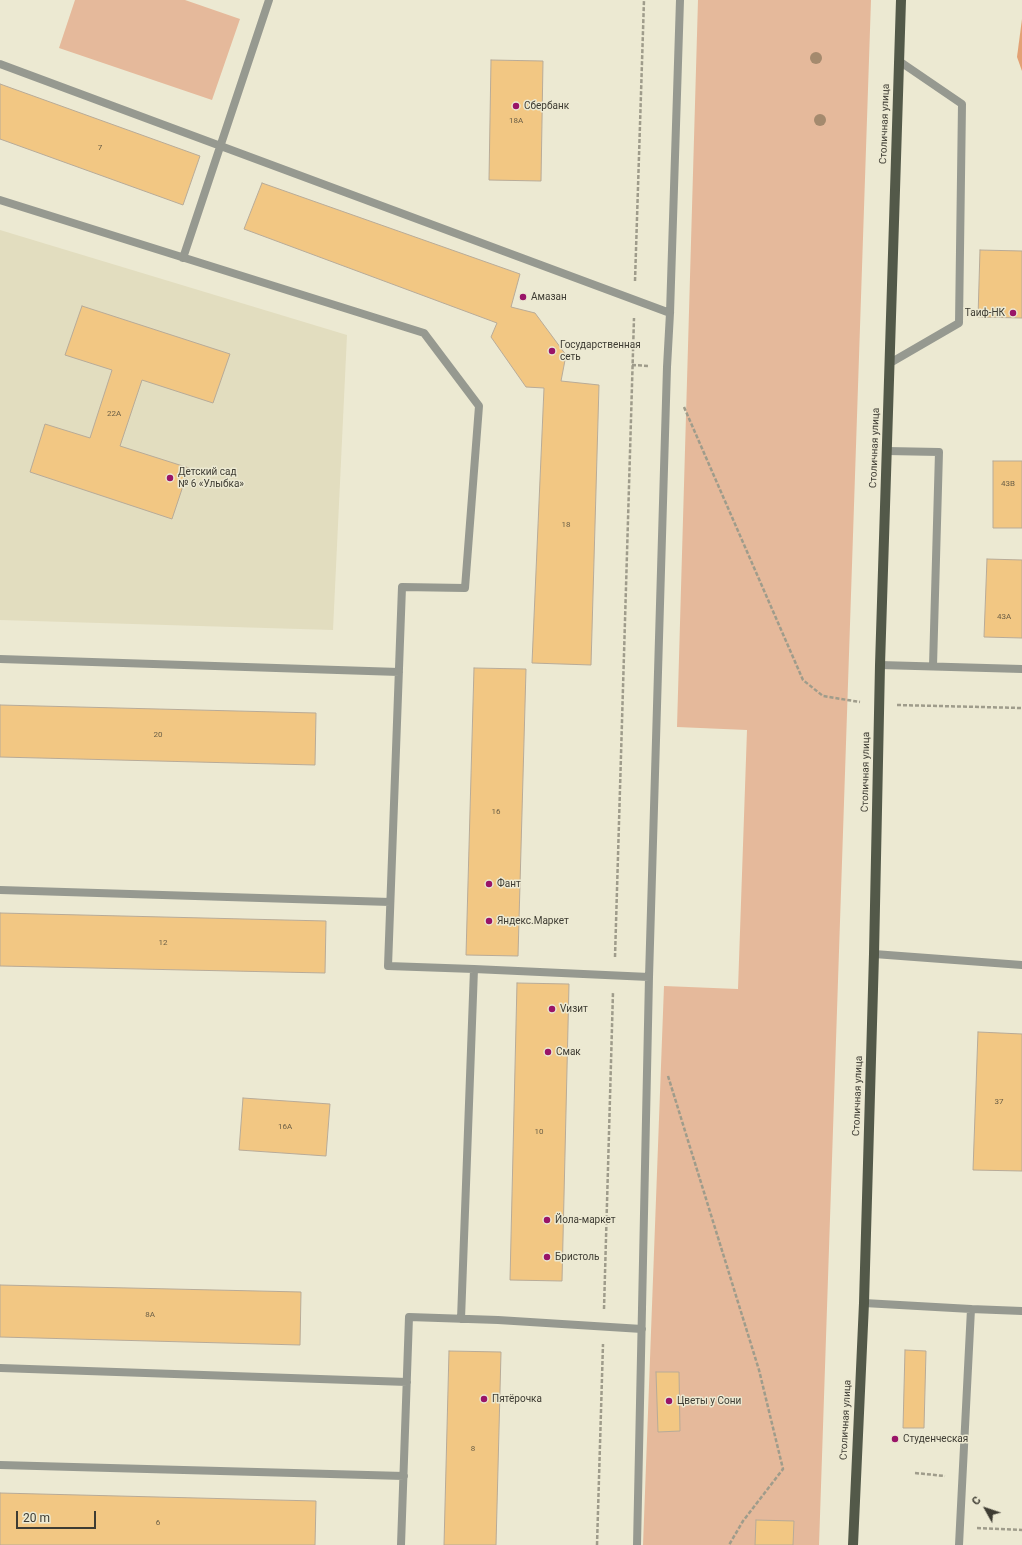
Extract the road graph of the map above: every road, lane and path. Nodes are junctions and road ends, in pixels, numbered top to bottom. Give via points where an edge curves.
1 (269, 0) edge
2 (644, 0) edge
3 (680, 0) edge
4 (901, 0) edge
5 (899, 61) junction
6 (0, 64) edge
7 (221, 146) junction
8 (0, 200) edge
9 (183, 258) junction
10 (634, 300) junction
11 (670, 313) junction
12 (890, 363) junction
13 (632, 366) junction
14 (667, 367) junction
15 (683, 404) dead end
16 (887, 451) junction
17 (0, 659) edge
18 (880, 665) junction
19 (933, 666) junction
20 (1022, 669) edge
21 (399, 672) junction
22 (880, 704) junction
23 (1022, 708) edge
24 (0, 890) edge
25 (390, 902) junction
26 (874, 954) junction
27 (1022, 965) edge
28 (474, 969) junction
29 (614, 976) junction
30 (649, 977) junction
31 (668, 1076) dead end
32 (864, 1303) junction
33 (971, 1309) junction
34 (1022, 1311) edge
35 (461, 1319) junction
36 (603, 1326) junction
37 (642, 1329) junction
38 (0, 1368) edge
39 (407, 1382) junction
40 (0, 1465) edge
41 (915, 1473) dead end
42 (404, 1476) junction
43 (962, 1478) junction
44 (960, 1527) junction
45 (1022, 1530) edge
46 (401, 1545) edge
47 (597, 1545) edge
48 (636, 1545) edge
49 (729, 1545) edge
50 (853, 1545) edge
51 (959, 1545) edge

1 - 7 lane
2 - 10 path
3 - 11 lane
4 - 5 main road, Столичная улица
5 - 12 main road, Столичная улица
5 - 12 lane via 962,104 959,323
6 - 7 lane
7 - 9 lane
7 - 10 lane
8 - 9 lane
9 - 21 lane via 424,333 479,406 466,588 402,587
10 - 11 lane
10 - 13 path
11 - 14 lane
12 - 16 main road, Столичная улица
13 - 14 path
13 - 29 path
14 - 30 lane
15 - 22 path via 803,680 823,696
16 - 18 main road, Столичная улица
16 - 19 lane via 939,452
17 - 21 lane
18 - 19 lane
18 - 22 main road, Столичная улица
19 - 20 lane
21 - 25 lane
22 - 23 path
22 - 26 main road, Столичная улица
24 - 25 lane
25 - 28 lane via 388,966
26 - 27 lane
26 - 32 main road, Столичная улица
28 - 29 lane
28 - 35 lane
29 - 30 lane
29 - 36 path
30 - 37 lane
31 - 49 path via 759,1370 783,1469 743,1521
32 - 33 lane
32 - 50 main road, Столичная улица
33 - 34 lane
33 - 43 lane
35 - 36 lane
35 - 39 lane via 409,1317
36 - 37 lane
36 - 47 path
37 - 48 lane
38 - 39 lane
39 - 42 lane
40 - 42 lane
41 - 43 path
42 - 46 lane
43 - 44 lane
44 - 45 path
44 - 51 lane

